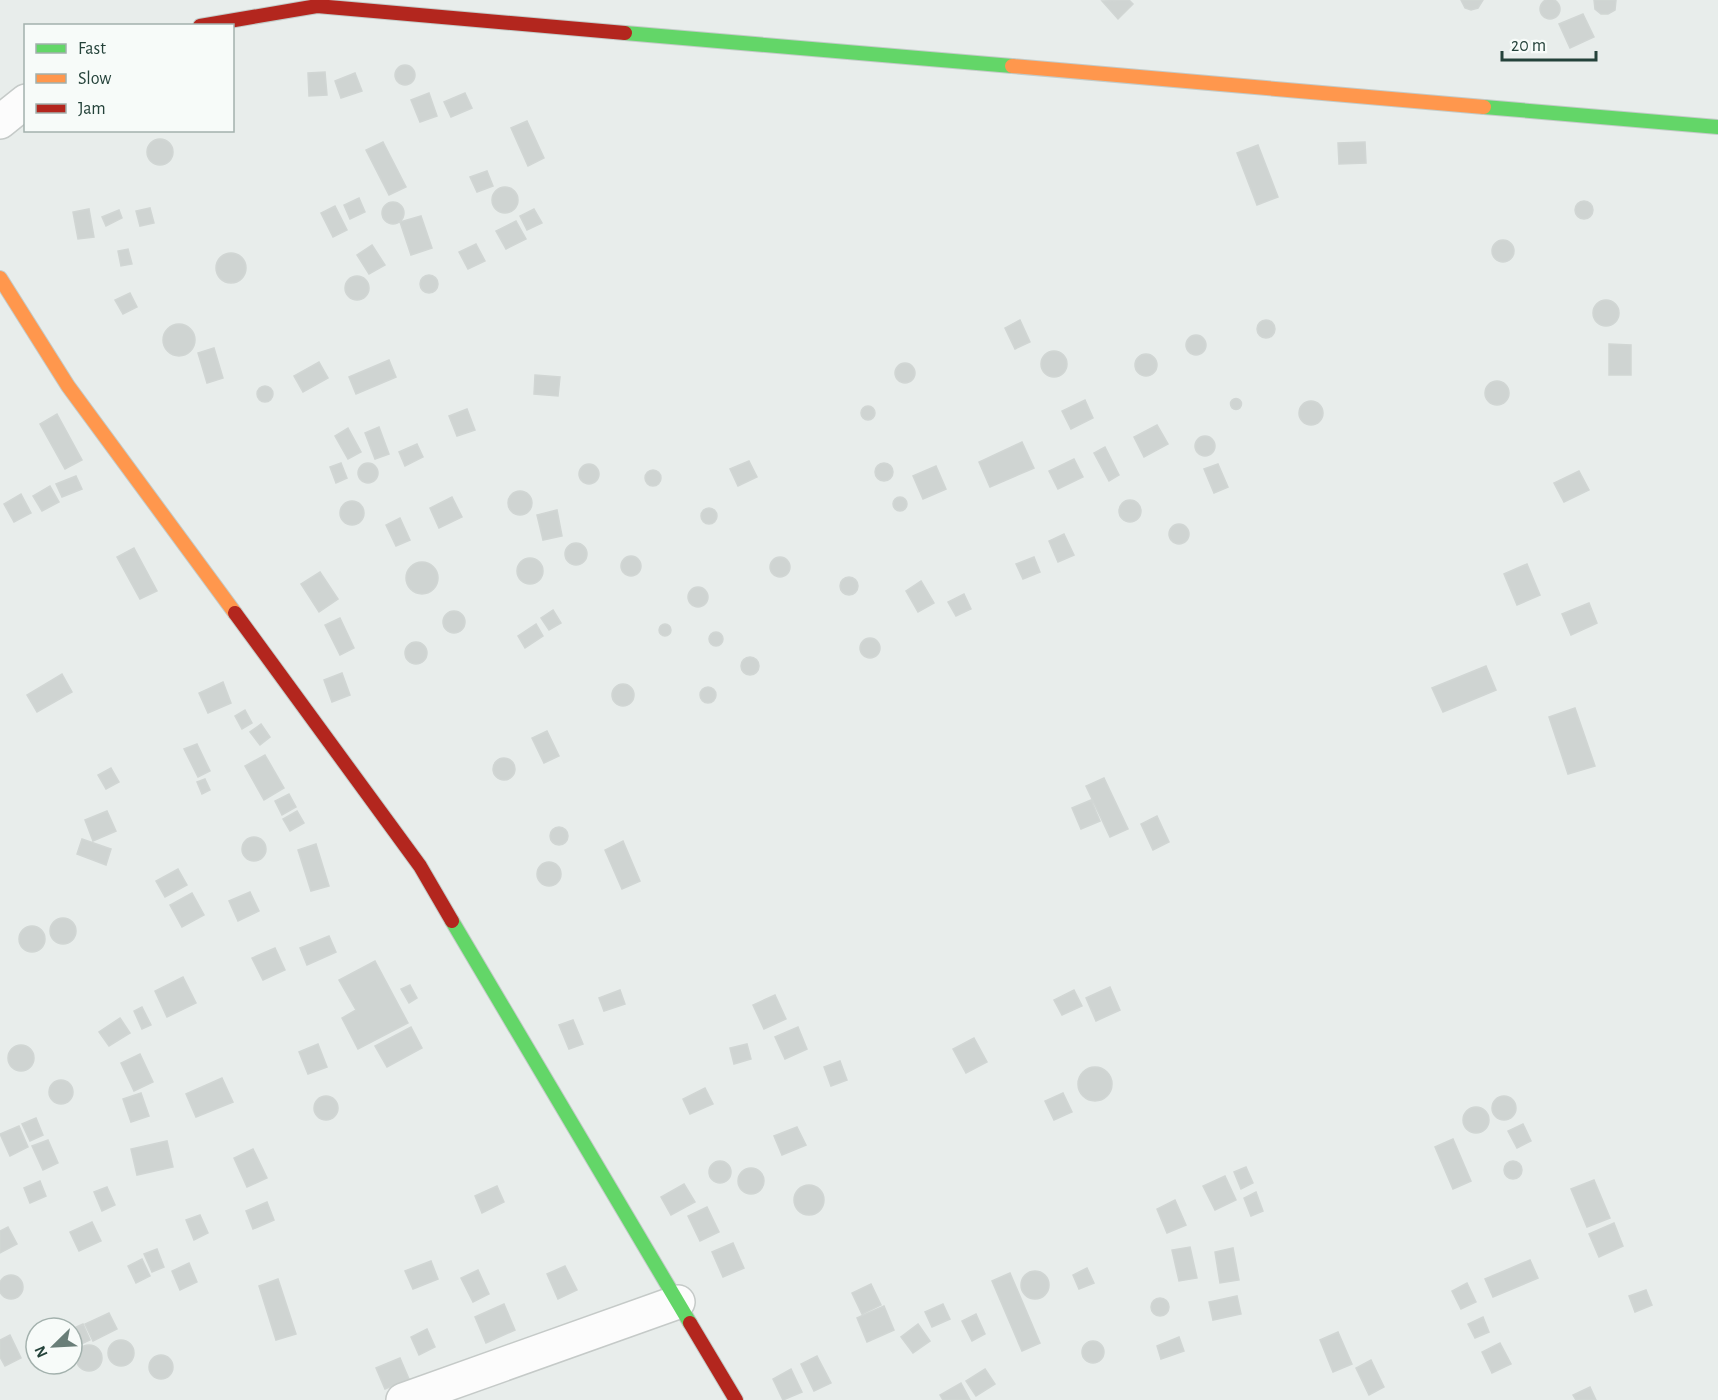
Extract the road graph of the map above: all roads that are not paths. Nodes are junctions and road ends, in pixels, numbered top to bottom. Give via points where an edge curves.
1 (212, 24) edge
2 (24, 103) edge
3 (0, 122) edge
4 (1718, 127) edge
5 (0, 278) edge
6 (678, 1302) junction
7 (403, 1400) edge
8 (736, 1400) edge

1 - 4 street via 317,6
2 - 3 street
5 - 6 street via 68,386 420,866
6 - 7 street
6 - 8 street

